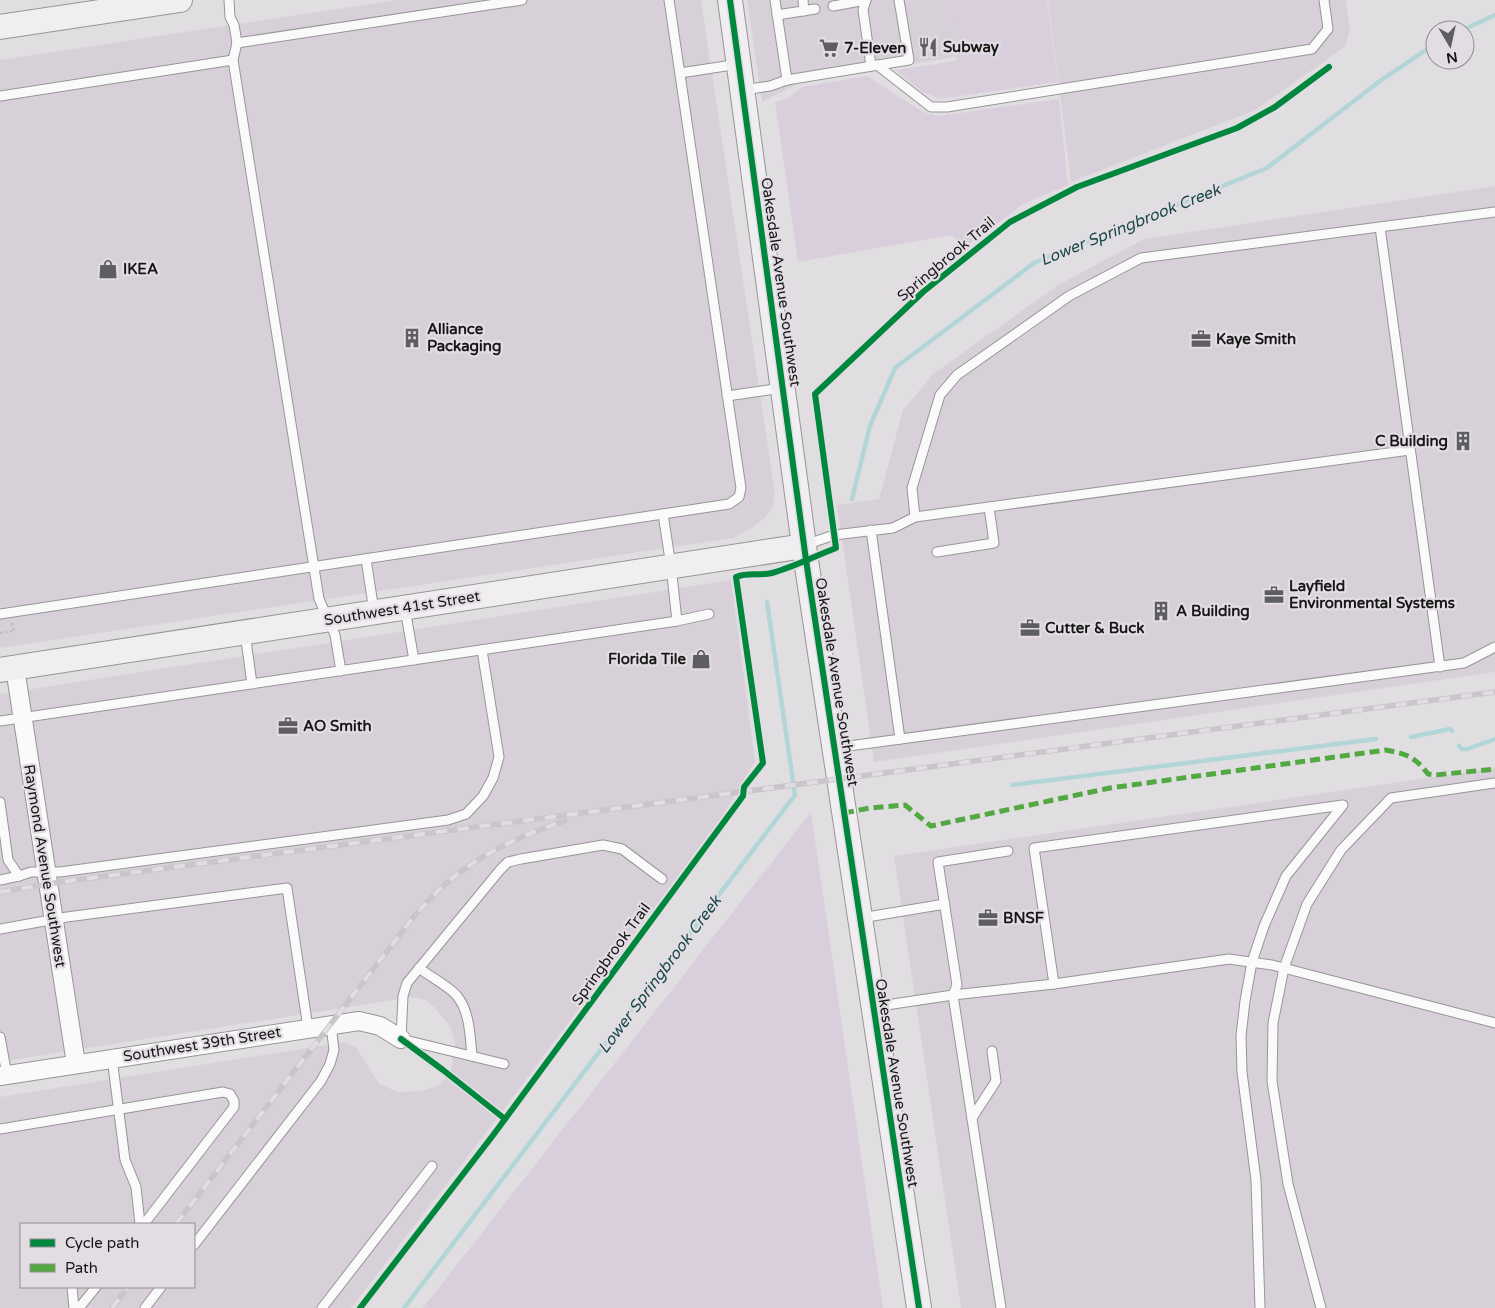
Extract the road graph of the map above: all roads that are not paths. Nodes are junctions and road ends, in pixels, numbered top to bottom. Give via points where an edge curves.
1 (180, 0) edge
2 (229, 0) edge
3 (522, 0) edge
4 (669, 0) edge
5 (730, 0) edge
6 (775, 0) edge
7 (802, 0) edge
8 (866, 0) edge
9 (899, 0) edge
10 (1324, 0) edge
11 (847, 2) edge
12 (833, 6) dead end
13 (815, 9) dead end
14 (804, 11) junction
15 (777, 15) junction
16 (0, 27) edge
17 (236, 43) junction
18 (233, 60) junction
19 (739, 64) junction
20 (874, 65) junction
21 (680, 73) junction
22 (787, 80) junction
23 (742, 90) junction
24 (0, 96) edge
25 (1495, 212) edge
26 (1380, 227) junction
27 (782, 388) junction
28 (728, 396) junction
29 (1410, 450) junction
30 (989, 507) junction
31 (663, 514) junction
32 (915, 517) junction
33 (871, 530) junction
34 (804, 546) junction
35 (937, 552) dead end
36 (366, 559) junction
37 (314, 566) junction
38 (671, 566) junction
39 (405, 608) junction
40 (375, 612) junction
41 (0, 614) edge
42 (709, 614) dead end
43 (330, 619) junction
44 (677, 621) junction
45 (245, 632) junction
46 (1495, 647) edge
47 (482, 650) junction
48 (414, 660) junction
49 (1440, 667) junction
50 (8, 669) edge
51 (342, 671) junction
52 (252, 684) junction
53 (22, 718) junction
54 (0, 722) edge
55 (900, 739) junction
56 (834, 748) junction
57 (1495, 783) edge
58 (0, 802) edge
59 (1008, 851) dead end
60 (4, 860) edge
61 (47, 873) junction
62 (19, 876) junction
63 (662, 879) dead end
64 (0, 880) edge
65 (945, 904) junction
66 (860, 918) junction
67 (54, 920) junction
68 (0, 929) edge
69 (1252, 962) junction
70 (419, 968) junction
71 (1284, 968) junction
72 (1054, 984) junction
73 (953, 995) junction
74 (873, 1007) junction
75 (1495, 1023) edge
76 (331, 1025) junction
77 (308, 1028) junction
78 (0, 1037) edge
79 (401, 1039) junction
80 (992, 1051) dead end
81 (472, 1056) junction
82 (112, 1058) junction
83 (76, 1064) junction
84 (504, 1064) dead end
85 (3, 1075) edge
86 (119, 1109) junction
87 (972, 1118) junction
88 (0, 1129) edge
89 (432, 1166) dead end
90 (140, 1223) edge
91 (145, 1223) edge
92 (195, 1244) edge
93 (72, 1288) edge
94 (95, 1288) edge
95 (160, 1288) edge
96 (74, 1308) edge
97 (79, 1308) edge
98 (144, 1308) edge
99 (322, 1308) edge
100 (919, 1308) edge
101 (1001, 1308) edge
102 (1260, 1308) edge
103 (1321, 1308) edge

1 - 16 street
2 - 17 lane
3 - 17 lane
4 - 21 lane
5 - 19 street, Oakesdale Avenue Southwest
6 - 15 lane
7 - 14 lane
8 - 11 lane
8 - 20 lane via 863,10
9 - 20 lane via 909,60
10 - 20 lane via 1328,29 1312,49 947,107 931,107
11 - 12 lane
13 - 14 lane
14 - 15 lane
15 - 22 lane
17 - 18 lane
18 - 24 lane
18 - 37 lane
19 - 21 lane
19 - 23 street, Oakesdale Avenue Southwest
20 - 22 lane
21 - 28 lane
22 - 23 lane
23 - 27 street, Oakesdale Avenue Southwest
25 - 26 lane
26 - 29 lane
26 - 32 lane via 1141,258 1069,296 957,375 940,395 912,488
27 - 28 lane
27 - 34 street, Oakesdale Avenue Southwest
28 - 31 lane via 741,488 739,497 729,504
29 - 30 lane
29 - 49 lane
30 - 32 lane
30 - 35 lane via 994,544
31 - 36 lane
31 - 38 lane
32 - 33 lane via 893,528
33 - 34 lane via 834,535
33 - 55 lane
34 - 38 street, Southwest 41st Street
34 - 56 street, Oakesdale Avenue Southwest
36 - 37 lane
36 - 40 lane
37 - 41 lane
37 - 43 lane via 319,599
38 - 39 street, Southwest 41st Street
38 - 44 lane
39 - 40 street, Southwest 41st Street
39 - 48 lane
40 - 43 street, Southwest 41st Street
42 - 44 lane
43 - 45 street, Southwest 41st Street
43 - 51 lane
44 - 47 lane
45 - 50 street, Southwest 41st Street
45 - 52 lane
46 - 49 lane via 1464,663
47 - 48 lane
47 - 61 lane via 498,757 493,778 483,796 466,814 438,821
48 - 51 lane
49 - 55 lane
50 - 53 street, Raymond Avenue Southwest
51 - 52 lane
52 - 53 lane
53 - 54 lane
53 - 61 street, Raymond Avenue Southwest
55 - 56 lane
56 - 66 street, Oakesdale Avenue Southwest
57 - 71 lane via 1391,798 1341,850 1307,904
58 - 60 lane
59 - 65 lane via 938,862
60 - 62 lane
61 - 62 lane via 31,872
61 - 67 street, Raymond Avenue Southwest
62 - 64 lane
63 - 70 lane via 622,849 603,846 508,862
65 - 66 lane
65 - 73 lane via 957,985
66 - 74 street, Oakesdale Avenue Southwest
67 - 68 lane
67 - 77 lane via 287,888
67 - 83 street, Raymond Avenue Southwest
69 - 71 lane
69 - 72 lane via 1229,959
69 - 72 lane via 1286,876 1343,806 1034,848
69 - 102 lane via 1241,1036 1256,1180
70 - 79 lane via 407,983 403,996
70 - 81 lane via 457,996 469,1023
71 - 75 lane
71 - 103 lane via 1273,1023 1272,1081 1288,1184
72 - 73 lane
73 - 74 lane
73 - 87 lane
74 - 100 street, Oakesdale Avenue Southwest
76 - 77 street, Southwest 39th Street
76 - 79 street, Southwest 39th Street via 359,1021 380,1026
76 - 92 lane via 334,1050 321,1081
77 - 82 street, Southwest 39th Street
78 - 85 lane
79 - 81 lane
80 - 87 lane via 996,1081
81 - 84 lane
82 - 83 street, Southwest 39th Street
82 - 86 lane
83 - 85 street, Southwest 39th Street
86 - 88 lane
86 - 90 lane via 125,1160 136,1187
86 - 91 lane via 223,1092 230,1094 234,1101 234,1107
87 - 101 lane
89 - 99 lane
93 - 96 lane
94 - 97 lane
95 - 98 lane

